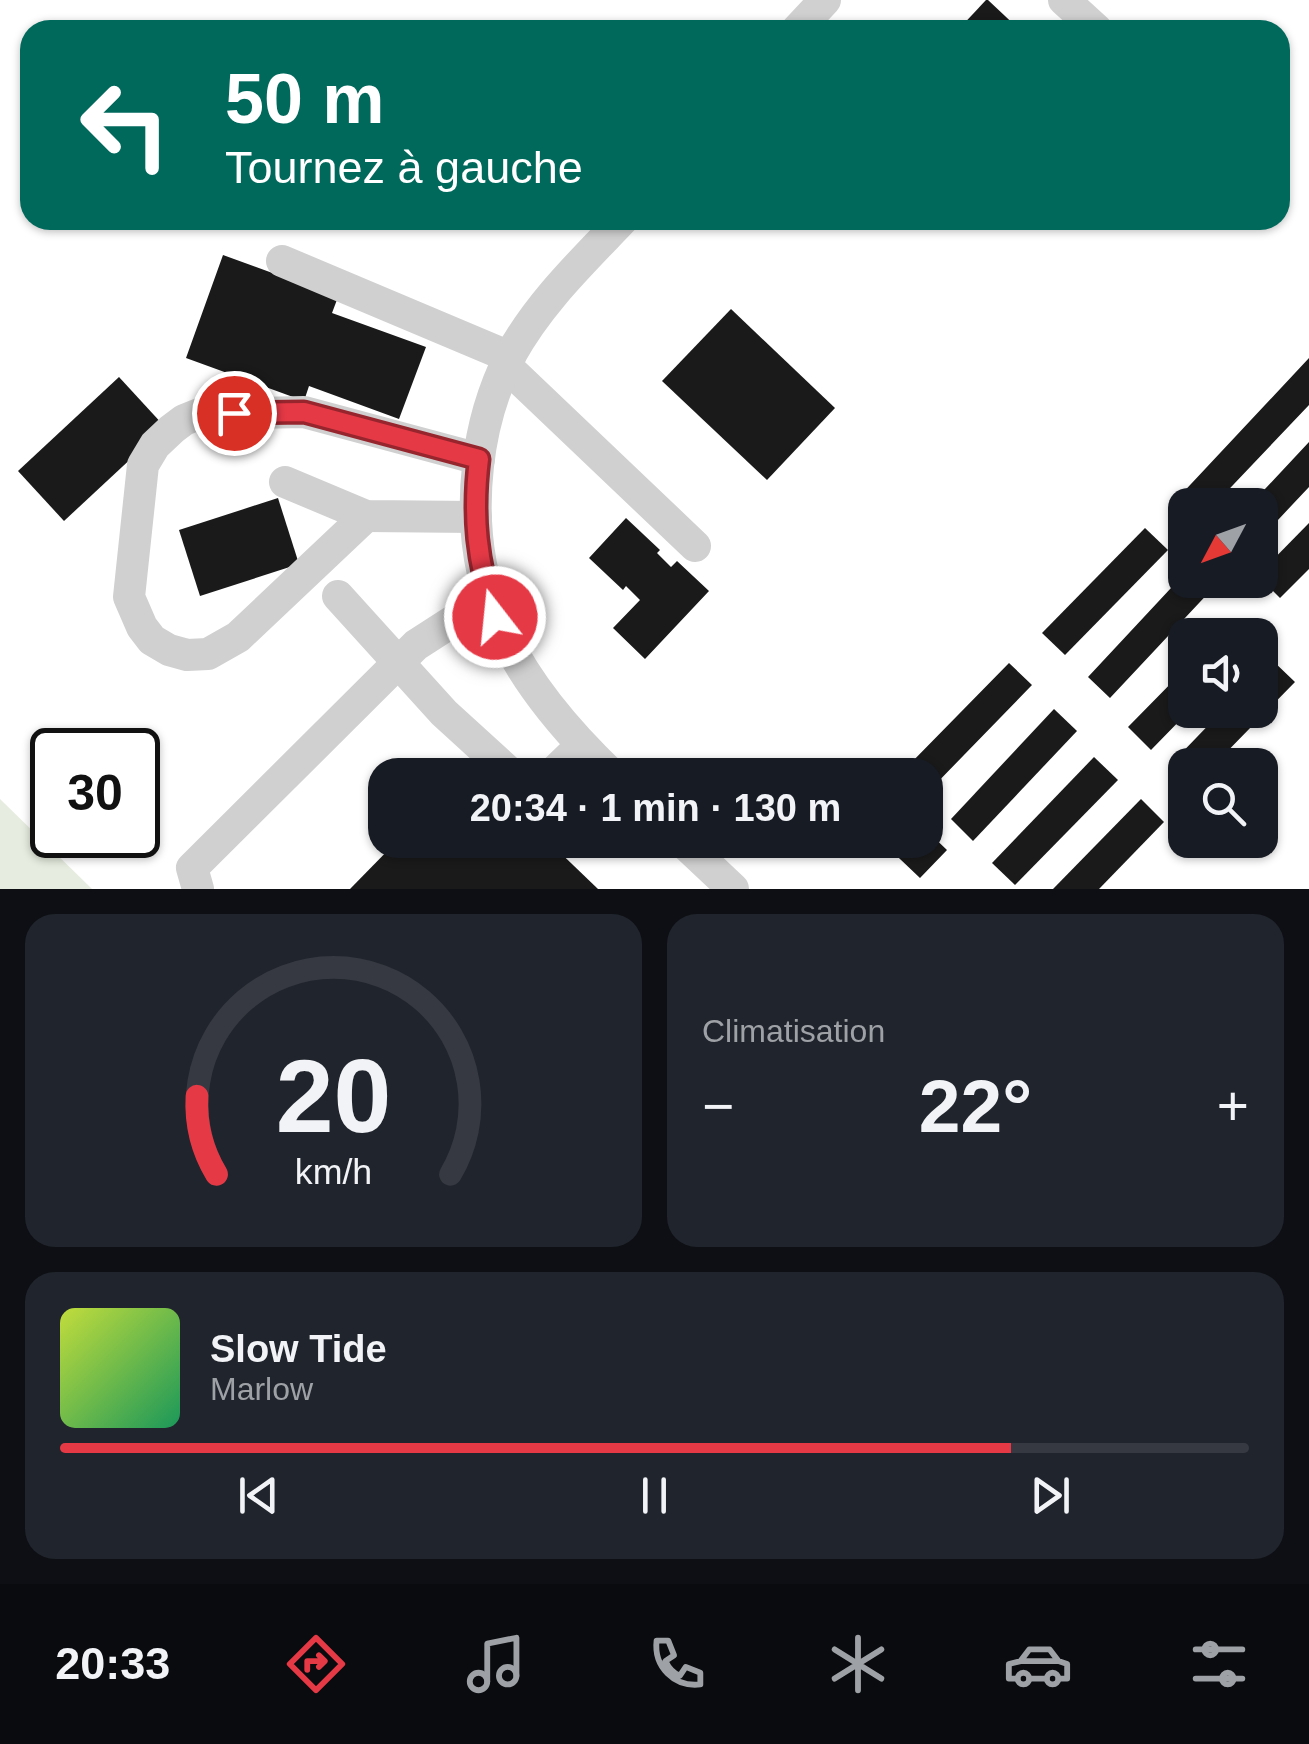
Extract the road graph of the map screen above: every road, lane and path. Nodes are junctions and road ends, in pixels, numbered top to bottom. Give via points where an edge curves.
1 (825, 0) edge
2 (1064, 0) edge
3 (806, 20) edge
4 (1085, 20) edge
5 (613, 230) edge
6 (282, 261) dead end
7 (508, 362) junction
8 (479, 459) junction
9 (285, 482) dead end
10 (366, 516) junction
11 (476, 517) junction
12 (695, 546) dead end
13 (338, 596) dead end
14 (489, 598) junction
15 (398, 663) junction
16 (581, 746) junction
17 (493, 758) edge
18 (569, 758) edge
19 (594, 758) edge
20 (697, 858) edge
21 (723, 886) edge
22 (198, 889) edge

1 - 3 street
2 - 4 street
5 - 7 street via 534,318
6 - 7 street
7 - 8 street
7 - 12 street
8 - 10 street via 304,412 199,414 172,429 143,465 129,597 152,640 187,655 208,654 238,637
8 - 11 street
9 - 10 street
10 - 11 street
11 - 14 street
13 - 15 street
14 - 15 street
14 - 16 street via 515,658
15 - 17 street
15 - 22 street via 192,868
16 - 18 street
16 - 19 street
20 - 21 street

